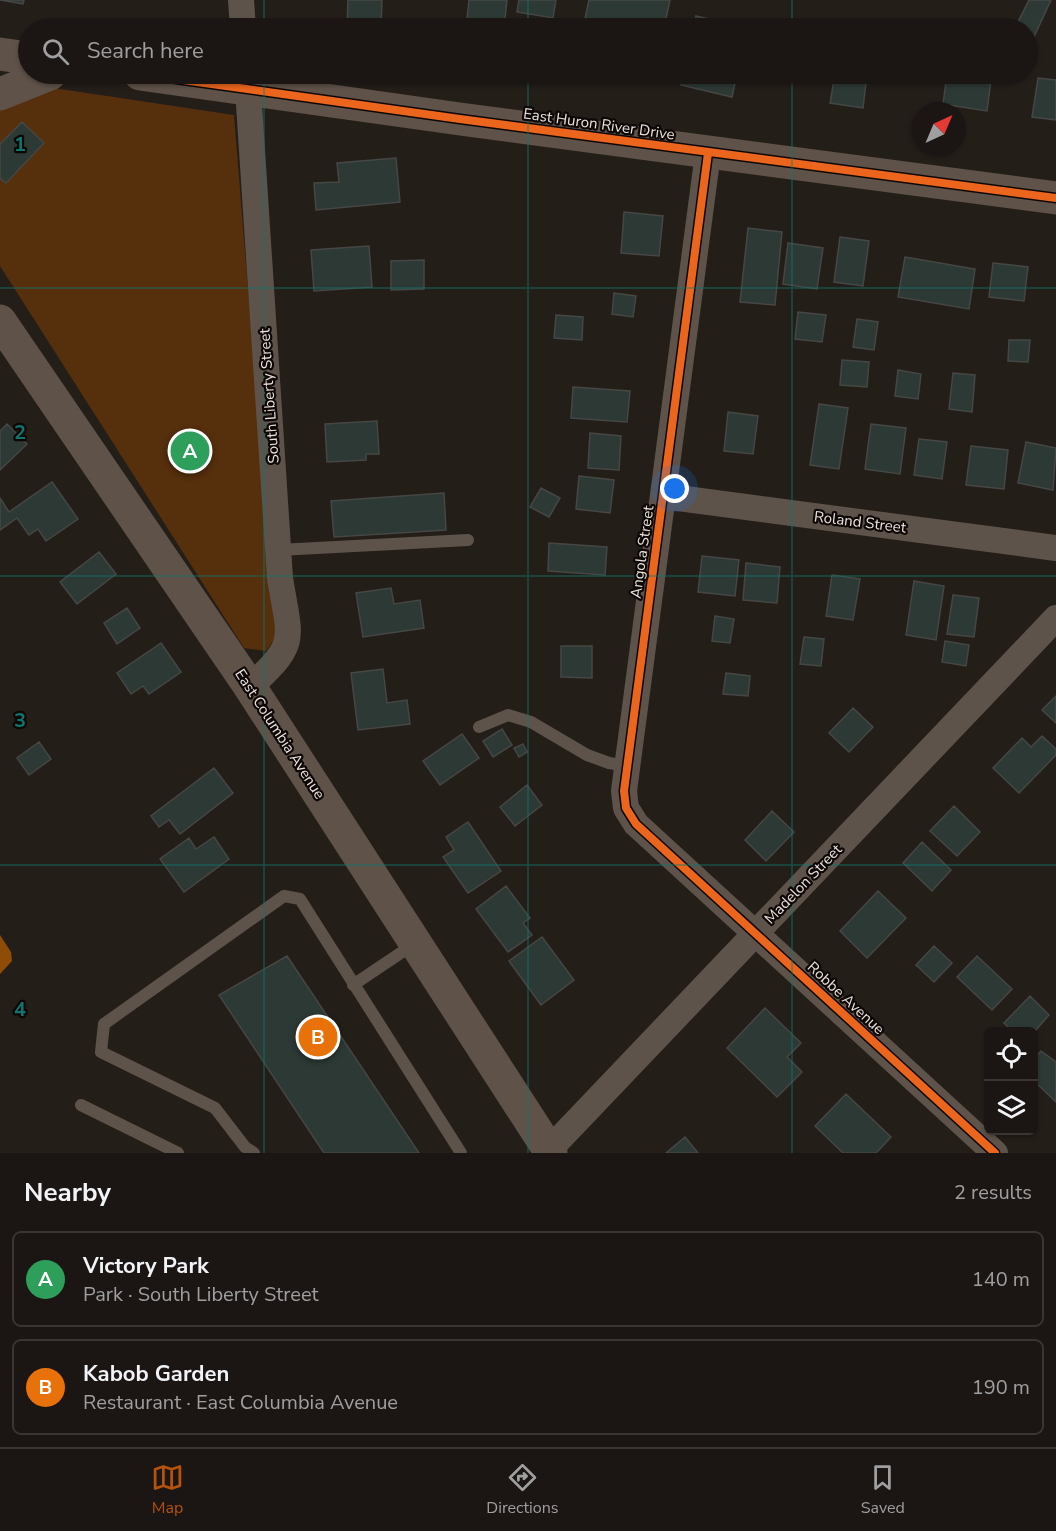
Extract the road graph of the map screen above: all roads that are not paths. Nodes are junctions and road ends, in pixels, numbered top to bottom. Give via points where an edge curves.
1 (241, 0) edge
2 (242, 18) edge
3 (0, 54) edge
4 (18, 57) edge
5 (25, 84) edge
6 (247, 84) edge
7 (260, 84) edge
8 (0, 94) edge
9 (708, 153) junction
10 (1056, 198) edge
11 (4, 334) edge
12 (663, 496) junction
13 (468, 540) dead end
14 (1056, 548) edge
15 (279, 549) junction
16 (1056, 618) edge
17 (250, 687) junction
18 (479, 727) dead end
19 (627, 766) junction
20 (679, 863) joint
21 (756, 934) junction
22 (416, 943) junction
23 (353, 985) junction
24 (81, 1105) dead end
25 (548, 1152) edge
26 (178, 1153) edge
27 (254, 1153) edge
28 (461, 1153) edge
29 (994, 1153) edge

1 - 2 street
3 - 4 street
5 - 8 street
6 - 15 street, South Liberty Street
7 - 9 street, East Huron River Drive
9 - 10 street, East Huron River Drive
9 - 12 street, Angola Street
11 - 17 street, East Columbia Avenue
12 - 14 street, Roland Street
12 - 19 street, Angola Street
13 - 15 lane
15 - 17 street, South Liberty Street via 290,638 280,659
16 - 21 street, Madelon Street
17 - 22 street, East Columbia Avenue
18 - 19 lane via 508,715 531,722 587,755
19 - 20 street, Angola Street via 624,791 630,816
20 - 21 street, Robbe Avenue
21 - 25 street, Madelon Street
21 - 29 street, Robbe Avenue
22 - 23 lane
22 - 25 street, East Columbia Avenue
23 - 27 lane via 300,899 284,896 104,1024 101,1052 214,1108
23 - 28 lane
24 - 26 lane

